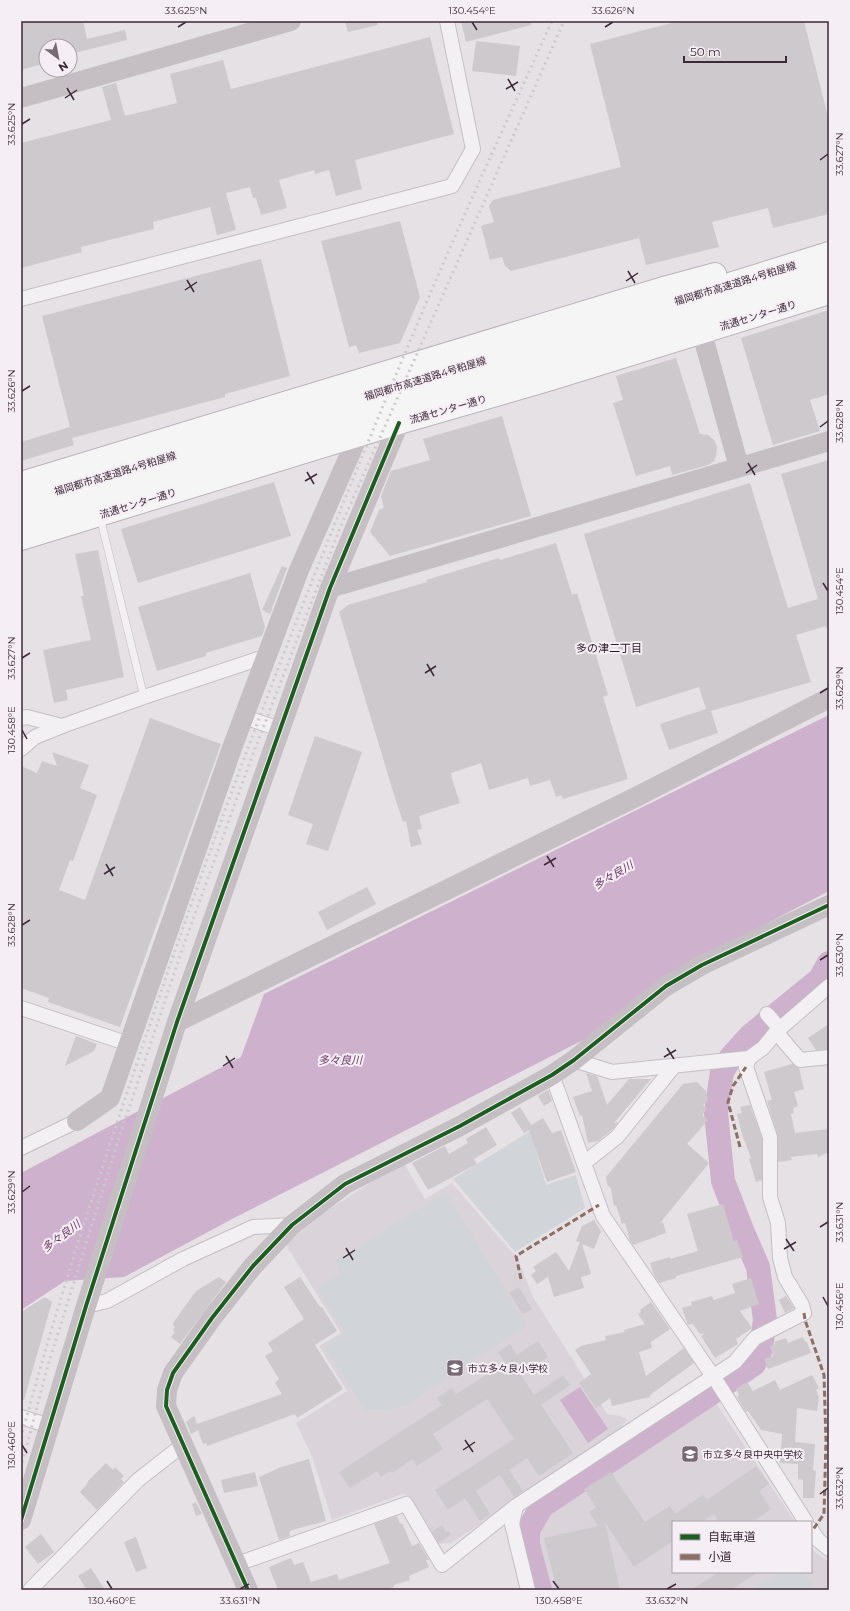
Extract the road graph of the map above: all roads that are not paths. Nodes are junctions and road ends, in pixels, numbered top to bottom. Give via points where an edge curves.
1 (291, 21) edge
2 (447, 21) edge
3 (21, 98) edge
4 (829, 240) edge
5 (829, 253) edge
6 (829, 272) edge
7 (829, 293) edge
8 (21, 298) edge
9 (702, 333) junction
10 (539, 352) junction
11 (399, 423) junction
12 (358, 436) junction
13 (829, 441) edge
14 (739, 467) junction
15 (21, 483) edge
16 (21, 502) edge
17 (99, 515) junction
18 (21, 519) edge
19 (21, 539) edge
20 (330, 588) junction
21 (267, 656) junction
22 (144, 697) junction
23 (829, 698) edge
24 (244, 717) junction
25 (21, 718) edge
26 (62, 726) junction
27 (280, 729) junction
28 (21, 749) edge
29 (829, 905) edge
30 (829, 986) edge
31 (21, 1008) edge
32 (767, 1014) dead end
33 (177, 1022) junction
34 (778, 1030) junction
35 (129, 1044) junction
36 (829, 1057) edge
37 (749, 1058) junction
38 (574, 1060) junction
39 (674, 1066) junction
40 (552, 1075) junction
41 (77, 1121) joint
42 (21, 1148) edge
43 (584, 1163) junction
44 (292, 1225) junction
45 (89, 1300) junction
46 (718, 1384) junction
47 (21, 1417) edge
48 (50, 1426) junction
49 (184, 1444) junction
50 (516, 1506) junction
51 (21, 1520) edge
52 (805, 1521) edge
53 (812, 1531) edge
54 (829, 1550) edge
55 (237, 1564) junction
56 (30, 1590) edge
57 (248, 1590) edge
58 (528, 1590) edge

1 - 3 street
2 - 8 street via 473,149 452,186
4 - 15 highway
5 - 10 highway, 福岡都市高速道路4号粕屋線
6 - 10 highway, 福岡都市高速道路4号粕屋線
7 - 9 highway, 流通センター通り
9 - 11 highway, 流通センター通り
9 - 14 street
10 - 16 highway, 福岡都市高速道路4号粕屋線 via 324,410
10 - 18 highway, 福岡都市高速道路4号粕屋線
11 - 12 highway, 流通センター通り
11 - 20 street
12 - 17 highway, 流通センター通り
12 - 21 street via 299,570
13 - 14 street
14 - 20 street
17 - 19 highway, 流通センター通り
17 - 22 lane
20 - 27 street
21 - 22 street
21 - 24 street
22 - 26 street
23 - 33 street via 638,796
24 - 27 street
24 - 35 street
25 - 26 street via 27,717
26 - 28 street via 35,737
27 - 33 street
29 - 38 street via 702,965 666,986
30 - 34 street
31 - 35 street
32 - 34 street
33 - 45 street
34 - 36 street via 800,1060
34 - 37 street via 763,1048
35 - 41 street via 110,1098
37 - 39 street
37 - 46 street via 746,1067 770,1137 770,1197 778,1223 780,1258 785,1277 804,1313 755,1338
38 - 39 street via 612,1072
38 - 40 street
39 - 43 street via 617,1137
40 - 43 street
40 - 44 street via 460,1126 344,1184
41 - 42 street
43 - 46 street via 603,1216
44 - 45 street via 253,1227 183,1259 107,1301
44 - 49 street via 253,1266 173,1373 167,1390 166,1406
45 - 48 street
46 - 50 street
46 - 52 street
47 - 48 street
48 - 51 street
49 - 55 street
49 - 56 street via 138,1480
50 - 55 street via 442,1565 406,1504
50 - 58 street via 512,1524
53 - 54 street
55 - 57 street

